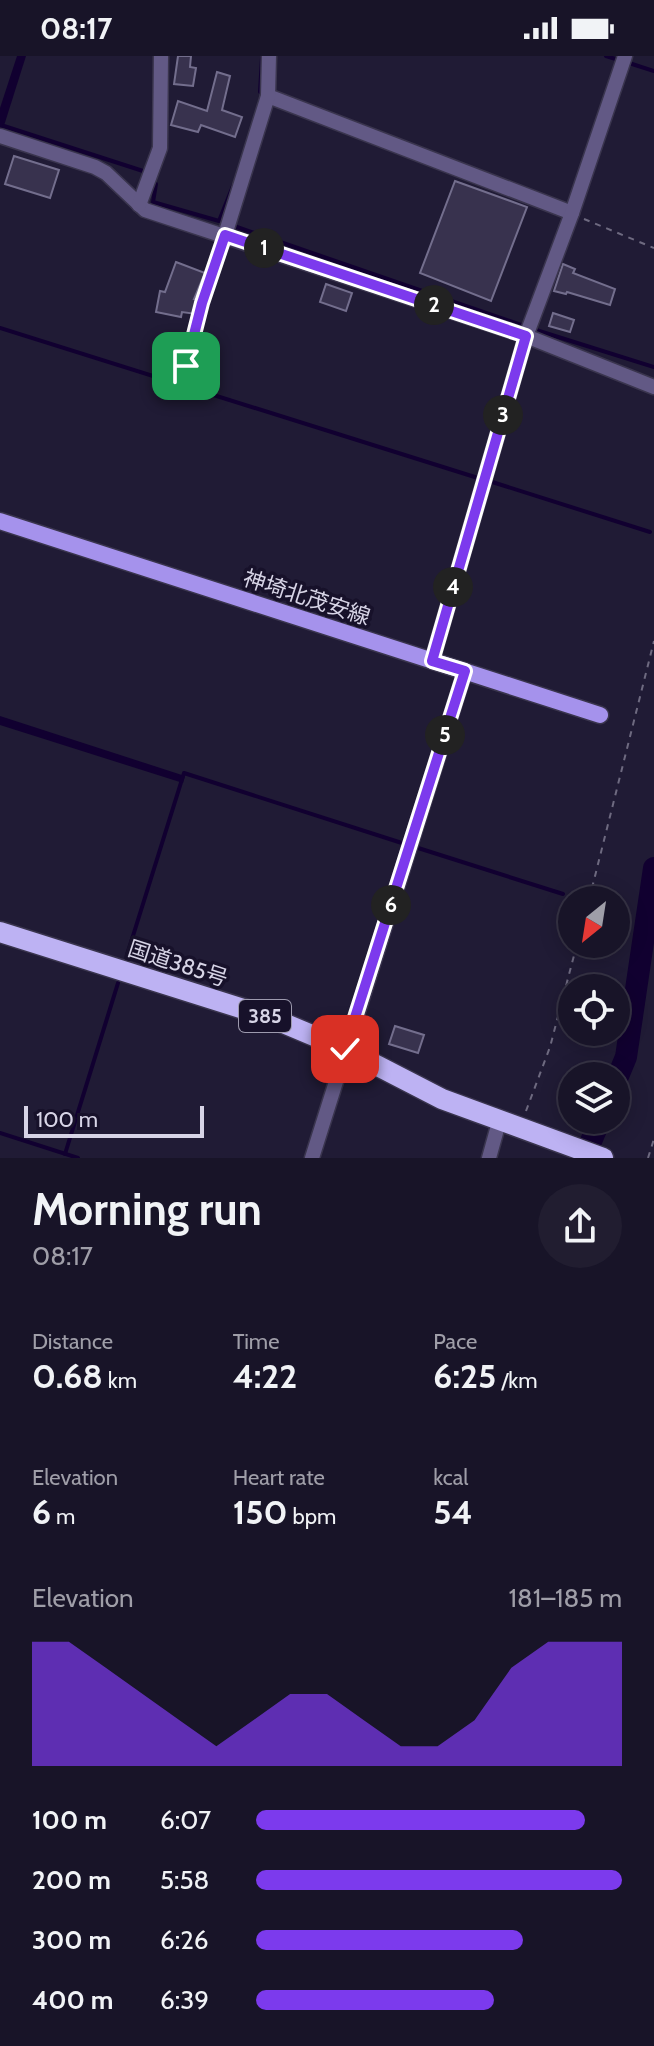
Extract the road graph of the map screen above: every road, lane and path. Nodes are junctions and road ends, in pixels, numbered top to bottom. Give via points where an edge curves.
1 (161, 56) edge
2 (269, 56) edge
3 (625, 56) edge
4 (268, 96) junction
5 (0, 136) edge
6 (139, 205) junction
7 (572, 213) junction
8 (225, 235) junction
9 (654, 248) edge
10 (526, 336) junction
11 (186, 366) dead end
12 (654, 387) edge
13 (0, 521) edge
14 (654, 641) edge
15 (432, 661) junction
16 (465, 671) junction
17 (600, 715) dead end
18 (593, 886) edge
19 (0, 932) edge
20 (573, 958) edge
21 (345, 1049) junction
22 (509, 1125) junction
23 (654, 1139) edge
24 (312, 1158) edge
25 (489, 1158) edge
26 (603, 1158) edge
27 (648, 1158) edge

1 - 6 street via 160,148
2 - 4 street
3 - 7 street
4 - 7 street
4 - 8 street
5 - 6 street via 95,167
6 - 8 street
7 - 9 path
7 - 10 street
8 - 10 street
8 - 11 path
10 - 12 street
10 - 15 street
13 - 15 main road, 神埼北茂安線
14 - 18 path
15 - 16 main road, 神埼北茂安線
16 - 17 main road, 神埼北茂安線
16 - 21 street
19 - 21 highway, 国道385号 / 385 via 269,1017
20 - 22 path via 550,1047
21 - 22 highway, 国道385号 / 385 via 442,1099
21 - 24 street
22 - 25 street
22 - 26 highway, 国道385号 / 385
23 - 27 path

